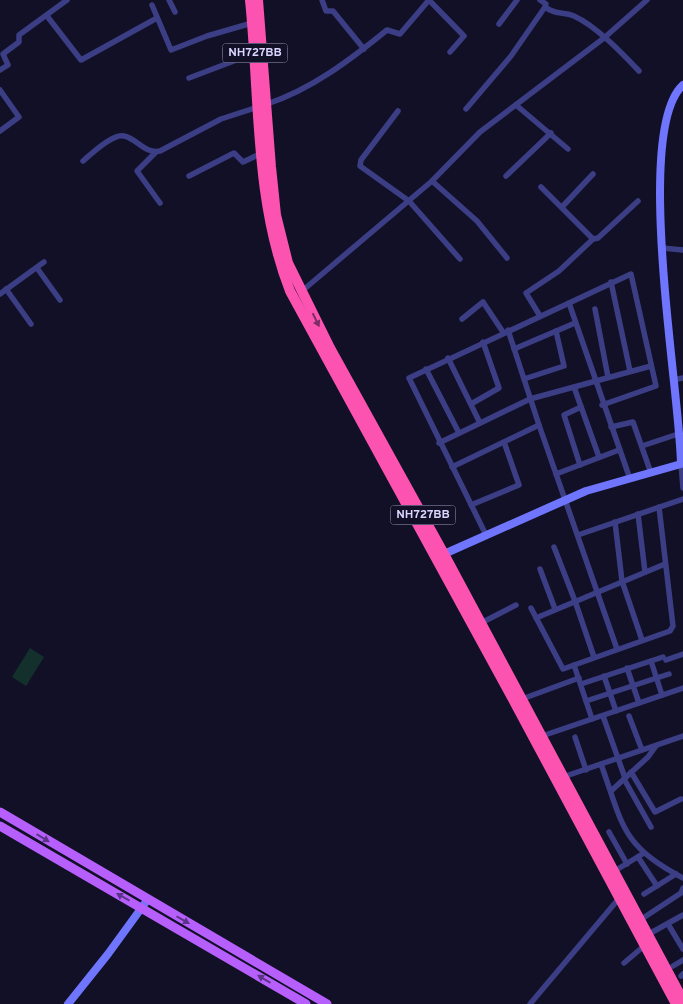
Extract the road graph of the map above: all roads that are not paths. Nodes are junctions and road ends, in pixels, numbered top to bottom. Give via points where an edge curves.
1 (67, 0) edge
2 (169, 0) edge
3 (250, 0) edge
4 (258, 0) edge
5 (322, 0) edge
6 (429, 0) edge
7 (517, 0) edge
8 (540, 0) edge
9 (643, 1) edge
10 (152, 5) dead end
11 (545, 7) junction
12 (175, 12) dead end
13 (47, 16) junction
14 (157, 18) junction
15 (252, 23) junction
16 (499, 24) dead end
17 (604, 38) junction
18 (364, 49) junction
19 (450, 52) dead end
20 (255, 53) junction
21 (0, 70) edge
22 (639, 72) dead end
23 (188, 78) dead end
24 (683, 85) edge
25 (0, 90) edge
26 (516, 104) junction
27 (262, 105) junction
28 (466, 109) dead end
29 (398, 111) dead end
30 (0, 131) edge
31 (551, 133) junction
32 (568, 149) dead end
33 (156, 152) junction
34 (262, 153) junction
35 (83, 161) dead end
36 (593, 174) dead end
37 (189, 176) dead end
38 (506, 176) dead end
39 (432, 181) junction
40 (541, 187) dead end
41 (409, 201) junction
42 (638, 201) dead end
43 (160, 203) dead end
44 (562, 207) junction
45 (593, 238) junction
46 (662, 248) junction
47 (683, 250) edge
48 (507, 258) dead end
49 (460, 259) dead end
50 (44, 262) dead end
51 (37, 268) junction
52 (611, 282) junction
53 (6, 289) junction
54 (302, 291) junction
55 (0, 294) edge
56 (60, 300) dead end
57 (569, 302) junction
58 (595, 308) dead end
59 (540, 316) junction
60 (462, 319) dead end
61 (575, 323) junction
62 (31, 324) dead end
63 (506, 331) junction
64 (556, 331) junction
65 (483, 342) junction
66 (514, 348) junction
67 (448, 358) junction
68 (651, 366) junction
69 (426, 369) junction
70 (630, 371) junction
71 (608, 377) junction
72 (683, 378) edge
73 (524, 379) junction
74 (674, 380) junction
75 (595, 382) junction
76 (574, 387) junction
77 (530, 399) junction
78 (471, 404) junction
79 (602, 405) junction
80 (581, 407) junction
81 (480, 423) junction
82 (539, 426) junction
83 (611, 427) junction
84 (459, 433) junction
85 (678, 434) junction
86 (504, 442) junction
87 (440, 443) junction
88 (642, 446) junction
89 (619, 450) junction
90 (599, 457) junction
91 (682, 463) edge
92 (580, 465) junction
93 (452, 467) junction
94 (650, 473) junction
95 (556, 474) junction
96 (630, 479) junction
97 (683, 488) edge
98 (683, 499) edge
99 (565, 500) junction
100 (471, 505) junction
101 (658, 507) junction
102 (638, 514) junction
103 (615, 522) junction
104 (486, 535) junction
105 (578, 535) junction
106 (554, 547) dead end
107 (444, 554) junction
108 (665, 564) junction
109 (540, 569) dead end
110 (645, 572) junction
111 (622, 581) junction
112 (598, 591) junction
113 (576, 601) junction
114 (516, 605) dead end
115 (531, 608) dead end
116 (555, 609) junction
117 (536, 618) junction
118 (481, 623) junction
119 (642, 640) junction
120 (618, 649) junction
121 (683, 654) edge
122 (594, 657) junction
123 (651, 661) junction
124 (574, 665) junction
125 (627, 668) junction
126 (669, 674) dead end
127 (604, 676) junction
128 (656, 678) junction
129 (580, 681) junction
130 (633, 686) junction
131 (683, 688) edge
132 (610, 694) junction
133 (662, 695) junction
134 (522, 699) junction
135 (586, 701) junction
136 (639, 703) junction
137 (616, 711) junction
138 (603, 716) junction
139 (629, 716) dead end
140 (592, 719) junction
141 (542, 736) junction
142 (683, 736) edge
143 (575, 737) dead end
144 (656, 746) junction
145 (642, 750) junction
146 (617, 759) junction
147 (601, 764) junction
148 (586, 770) junction
149 (632, 772) junction
150 (563, 778) junction
151 (625, 778) junction
152 (611, 791) junction
153 (681, 799) dead end
154 (0, 812) edge
155 (0, 826) edge
156 (651, 826) dead end
157 (609, 832) dead end
158 (644, 853) junction
159 (638, 857) junction
160 (627, 864) junction
161 (613, 872) junction
162 (676, 874) junction
163 (683, 878) edge
164 (657, 886) junction
165 (683, 888) edge
166 (644, 894) dead end
167 (621, 896) junction
168 (148, 899) junction
169 (142, 908) junction
170 (683, 915) edge
171 (640, 920) junction
172 (668, 924) junction
173 (647, 935) junction
174 (644, 946) junction
175 (682, 946) edge
176 (683, 960) edge
177 (624, 963) dead end
178 (673, 966) dead end
179 (682, 998) edge
180 (68, 1004) edge
181 (306, 1004) edge
182 (327, 1004) edge
183 (530, 1004) edge
184 (676, 1004) edge

1 - 13 street
2 - 12 street
3 - 15 highway, NH727BB
4 - 27 highway, NH727BB
5 - 18 street via 326,12 332,11
6 - 18 street via 400,34 387,30
6 - 19 street via 464,36
7 - 16 street
8 - 11 street via 546,4
9 - 17 street
10 - 14 street
11 - 17 street via 558,15 574,16
11 - 28 street via 511,56
13 - 14 street via 81,60
13 - 21 street via 19,35 19,42 3,54 8,64
14 - 15 street via 171,50
15 - 20 highway, NH727BB
17 - 22 street
17 - 26 street
18 - 27 street via 304,90
20 - 23 street
20 - 27 highway, NH727BB
24 - 46 street via 669,104 660,170
25 - 30 street via 19,116
26 - 31 street
26 - 39 street via 480,132
27 - 33 street via 221,119
27 - 34 highway, NH727BB
27 - 54 highway, NH727BB via 276,215 288,263
29 - 41 street via 359,163
31 - 32 street
31 - 38 street
33 - 35 street via 120,136 103,144
33 - 43 street via 137,171
34 - 37 street via 243,162 234,153
34 - 167 highway, NH727BB via 272,237 290,291
36 - 44 street
39 - 41 street
39 - 48 street via 477,221
40 - 44 street
41 - 49 street
41 - 54 street
42 - 45 street via 598,238
44 - 45 street
45 - 59 street via 559,271 526,293
46 - 47 street
46 - 74 street
50 - 51 street
51 - 53 street
51 - 56 street
52 - 57 street
52 - 68 street via 632,275
52 - 70 street
53 - 55 street
53 - 62 street
54 -> 107 highway, NH727BB
57 - 59 street
57 - 61 street
58 - 71 street
59 - 63 street
60 - 63 street via 482,302
61 - 64 street
61 - 75 street
63 - 65 street
63 - 66 street
64 - 66 street
64 - 73 street via 564,366
65 - 67 street
65 - 78 street via 499,388
66 - 73 street
67 - 69 street
67 - 78 street
68 - 70 street
68 - 79 street via 655,388
69 - 84 street
69 - 87 street via 408,380
70 - 71 street
71 - 75 street
72 - 74 street
73 - 77 street
74 - 85 street
75 - 76 street
75 - 79 street
76 - 77 street
76 - 80 street
77 - 81 street
77 - 82 street
78 - 81 street
79 - 83 street
80 - 90 street
80 - 92 street via 564,415
81 - 84 street
82 - 86 street
82 - 95 street
83 - 88 street via 632,421
83 - 89 street
84 - 87 street
85 - 88 street
85 - 91 street
86 - 93 street
86 - 100 street via 519,485
87 - 93 street
88 - 94 street
89 - 90 street
89 - 96 street
90 - 92 street
91 - 94 street
91 - 97 street
92 - 95 street
93 - 100 street
94 - 96 street
95 - 99 street
96 - 99 street via 586,490
98 - 101 street
99 - 104 street
99 - 105 street
100 - 104 street
101 - 102 street
101 - 108 street
102 - 103 street
102 - 110 street
103 - 105 street
103 - 111 street
104 - 107 street
105 - 112 street
106 - 113 street
107 - 118 highway, NH727BB
108 - 110 street
108 - 119 street via 673,628
109 - 116 street
110 - 111 street
111 - 112 street
111 - 119 street
112 - 113 street
112 - 120 street
113 - 116 street
113 - 122 street
114 - 118 street
115 - 117 street
116 - 117 street
117 - 124 street via 562,668
118 - 134 highway, NH727BB
119 - 120 street
120 - 122 street
121 - 123 street
122 - 124 street
123 - 125 street
123 - 128 street
124 - 129 street
125 - 127 street
125 - 130 street
126 - 128 street
127 - 129 street
127 - 132 street
128 - 130 street
128 - 133 street
129 - 134 street
129 - 135 street
130 - 132 street
130 - 136 street
131 - 133 street
132 - 135 street
132 - 137 street
133 - 136 street
134 - 141 highway, NH727BB
135 - 140 street
136 - 137 street
137 - 138 street
138 - 140 street
138 - 146 street
139 - 145 street
140 - 141 street
141 - 150 highway, NH727BB
142 - 144 street
143 - 148 street
144 - 145 street
144 - 149 street
145 - 146 street
146 - 147 street
146 - 151 street
147 - 148 street
147 - 152 street
148 - 150 street
149 - 151 street
149 - 153 street via 655,812
150 - 161 highway, NH727BB
151 - 152 street
151 - 156 street
152 - 158 street via 622,826
154 -> 168 main road
169 -> 155 main road
157 - 160 street
158 - 159 street
158 - 162 street
159 - 160 street
159 - 164 street
160 - 161 street
161 - 167 highway, NH727BB
162 - 163 street
162 - 164 street
164 - 166 street
165 - 171 street via 681,893
167 - 171 highway, NH727BB
167 - 174 highway, NH727BB
167 - 183 street
168 - 169 street
168 -> 182 main road
169 - 180 street
181 -> 169 main road
170 - 172 street
171 - 173 highway, NH727BB
172 - 173 street
172 - 175 street
173 - 179 highway, NH727BB
174 - 177 street
174 - 184 highway, NH727BB
176 - 178 street

